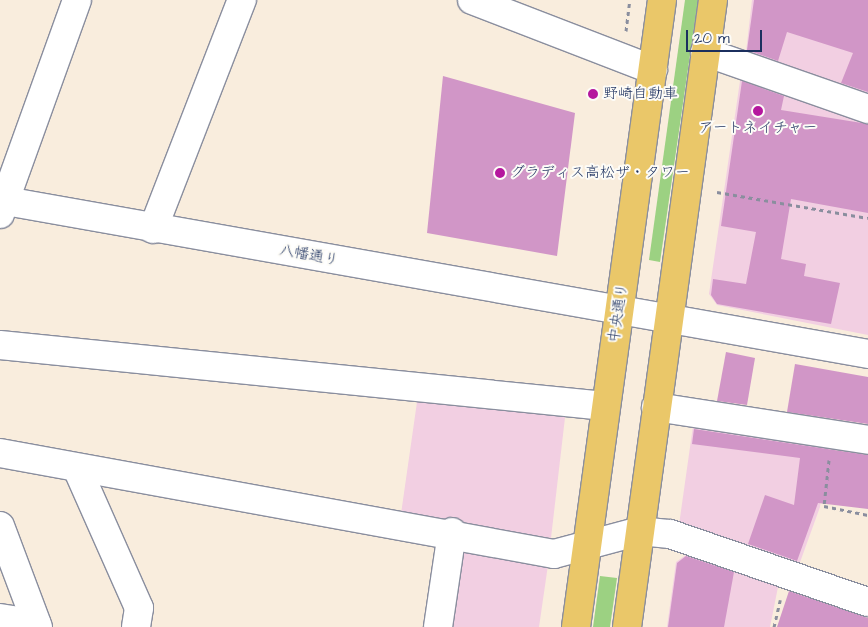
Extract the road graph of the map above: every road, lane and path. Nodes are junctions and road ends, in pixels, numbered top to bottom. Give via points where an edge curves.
1 (77, 0) edge
2 (242, 0) edge
3 (472, 0) edge
4 (630, 0) edge
5 (662, 0) edge
6 (712, 0) edge
7 (625, 38) dead end
8 (705, 52) junction
9 (653, 70) junction
10 (868, 109) edge
11 (717, 192) dead end
12 (1, 205) edge
13 (868, 218) edge
14 (153, 229) junction
15 (619, 308) junction
16 (670, 316) junction
17 (0, 345) edge
18 (868, 354) edge
19 (605, 406) junction
20 (656, 407) junction
21 (832, 434) junction
22 (868, 440) edge
23 (0, 453) edge
24 (77, 468) junction
25 (868, 515) edge
26 (0, 526) edge
27 (640, 531) junction
28 (452, 532) junction
29 (586, 548) junction
30 (868, 602) edge
31 (0, 618) edge
32 (37, 626) edge
33 (136, 627) edge
34 (438, 627) edge
35 (576, 627) edge
36 (627, 627) edge

1 - 12 street
2 - 14 street
3 - 9 street
4 - 7 path
5 - 9 highway, 中央通り
6 - 8 highway
8 - 10 street
8 - 16 highway
9 - 15 highway, 中央通り
11 - 13 path
12 - 14 street, 八幡通り
14 - 15 street, 八幡通り
15 - 16 street, 八幡通り
15 - 19 highway, 中央通り
16 - 18 street, 八幡通り
16 - 20 highway
17 - 19 street
19 - 29 highway, 中央通り
20 - 21 street
20 - 27 highway
21 - 22 street
21 - 25 path via 824,506
23 - 24 street
24 - 28 street
24 - 33 street via 139,608
26 - 32 street
27 - 29 street
27 - 30 street via 670,534
27 - 36 highway
28 - 29 street via 554,554
28 - 34 street
29 - 35 highway, 中央通り
31 - 32 street

